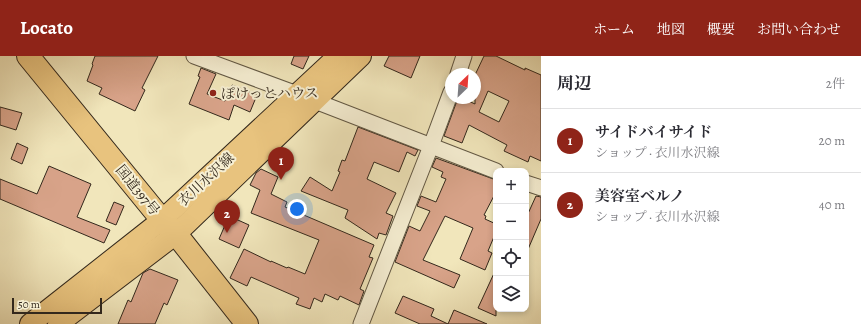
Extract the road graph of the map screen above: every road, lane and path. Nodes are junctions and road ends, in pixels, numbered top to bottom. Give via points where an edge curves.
1 (28, 56) edge
2 (194, 56) edge
3 (338, 56) edge
4 (361, 56) edge
5 (464, 56) edge
6 (460, 68) edge
7 (306, 97) junction
8 (447, 104) edge
9 (431, 146) junction
10 (493, 170) edge
11 (529, 183) edge
12 (541, 188) edge
13 (169, 227) junction
14 (30, 324) edge
15 (58, 324) edge
16 (248, 324) edge
17 (361, 324) edge

1 - 13 highway, 国道397号
2 - 7 street
3 - 7 main road, 衣川水沢線
4 - 7 main road, 衣川水沢線
5 - 6 street
7 - 9 street
7 - 13 main road, 衣川水沢線
8 - 9 street
9 - 10 street
9 - 17 street
11 - 12 street
13 - 14 main road, 衣川水沢線
13 - 15 main road, 衣川水沢線
13 - 16 highway, 国道397号

